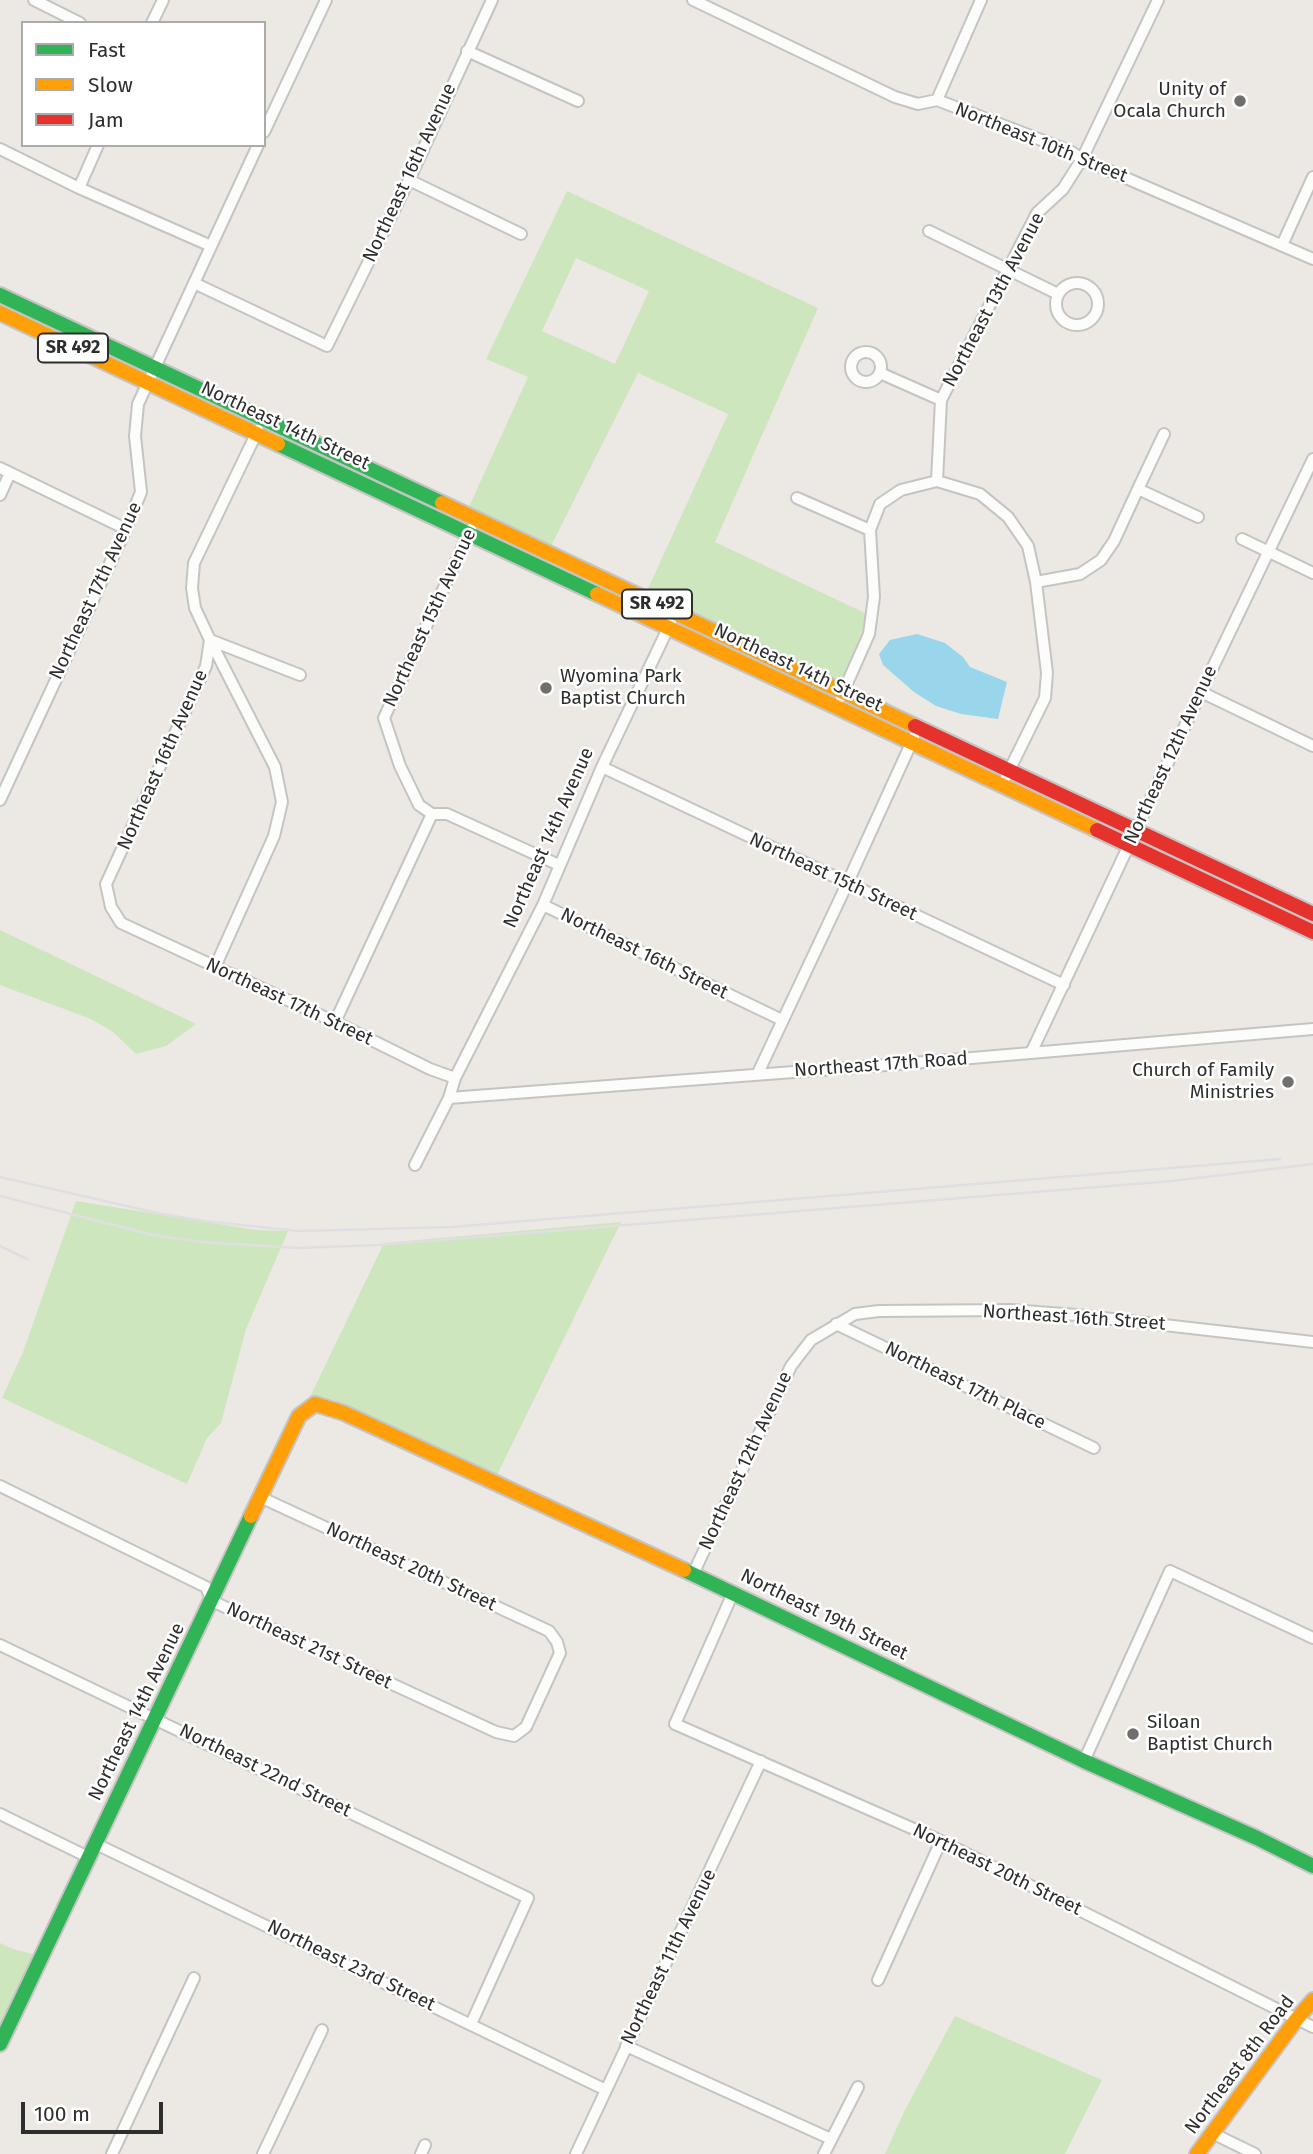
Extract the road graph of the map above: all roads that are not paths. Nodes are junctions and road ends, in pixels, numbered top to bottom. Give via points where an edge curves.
1 (34, 0) edge
2 (163, 0) edge
3 (326, 0) edge
4 (492, 0) edge
5 (693, 0) edge
6 (981, 0) edge
7 (1158, 0) edge
8 (76, 21) edge
9 (153, 21) edge
10 (467, 51) junction
11 (937, 100) junction
12 (578, 101) dead end
13 (266, 128) edge
14 (96, 147) edge
15 (257, 147) edge
16 (0, 149) edge
17 (1082, 159) junction
18 (1313, 177) edge
19 (408, 180) junction
20 (79, 188) junction
21 (929, 231) dead end
22 (522, 234) dead end
23 (1282, 245) junction
24 (211, 246) junction
25 (1313, 259) edge
26 (1008, 268) junction
27 (194, 283) junction
28 (1058, 294) junction
29 (0, 295) edge
30 (0, 313) edge
31 (154, 368) junction
32 (880, 373) dead end
33 (147, 382) junction
34 (941, 401) junction
35 (264, 419) junction
36 (257, 434) junction
37 (1164, 434) dead end
38 (1313, 459) edge
39 (5, 471) edge
40 (937, 481) junction
41 (1138, 489) junction
42 (0, 495) edge
43 (797, 498) dead end
44 (1198, 517) dead end
45 (476, 519) junction
46 (126, 529) junction
47 (870, 530) junction
48 (469, 534) junction
49 (1242, 539) dead end
50 (1268, 552) junction
51 (1313, 573) edge
52 (1036, 582) junction
53 (676, 613) junction
54 (668, 628) junction
55 (210, 640) junction
56 (300, 675) dead end
57 (843, 692) junction
58 (1201, 692) junction
59 (836, 707) junction
60 (918, 728) junction
61 (911, 743) junction
62 (1313, 746) edge
63 (601, 767) junction
64 (1009, 771) junction
65 (1002, 786) junction
66 (0, 800) edge
67 (432, 814) junction
68 (1135, 831) junction
69 (1128, 845) junction
70 (559, 865) junction
71 (847, 884) junction
72 (543, 905) junction
73 (111, 906) joint
74 (1313, 914) edge
75 (1313, 932) edge
76 (215, 967) junction
77 (1064, 985) junction
78 (782, 1020) junction
79 (335, 1022) junction
80 (1313, 1029) edge
81 (1031, 1053) junction
82 (758, 1073) junction
83 (455, 1078) junction
84 (449, 1098) junction
85 (415, 1165) dead end
86 (836, 1324) junction
87 (1313, 1342) edge
88 (315, 1404) joint
89 (1094, 1448) dead end
90 (0, 1486) edge
91 (260, 1497) junction
92 (693, 1574) junction
93 (733, 1593) junction
94 (212, 1601) junction
95 (1313, 1638) edge
96 (0, 1645) edge
97 (156, 1718) junction
98 (514, 1736) joint
99 (761, 1760) junction
100 (1084, 1761) junction
101 (0, 1814) edge
102 (941, 1842) junction
103 (91, 1850) junction
104 (1313, 1866) edge
105 (194, 1978) dead end
106 (878, 1980) dead end
107 (1313, 2000) edge
108 (1296, 2020) junction
109 (471, 2024) junction
110 (1313, 2027) edge
111 (323, 2030) dead end
112 (0, 2044) edge
113 (626, 2046) junction
114 (858, 2087) dead end
115 (606, 2090) junction
116 (1214, 2134) junction
117 (831, 2139) junction
118 (112, 2154) edge
119 (263, 2154) edge
120 (576, 2154) edge
121 (824, 2154) edge
122 (1197, 2154) edge
123 (1255, 2154) edge

1 - 8 street
2 - 9 street
3 - 13 street
4 - 10 street, Northeast 16th Avenue
5 - 11 street, Northeast 10th Street via 895,97 918,104
6 - 11 street
7 - 17 street, Northeast 13th Avenue
10 - 12 street
10 - 19 street, Northeast 16th Avenue
11 - 17 street, Northeast 10th Street
14 - 20 street
15 - 24 street, Northeast 17th Avenue
16 - 20 street
17 - 23 street, Northeast 10th Street
17 - 26 street, Northeast 13th Avenue via 1063,189 1037,213
18 - 23 street
19 - 22 street
19 - 27 street, Northeast 16th Avenue via 327,346
20 - 24 street
21 - 26 street
23 - 25 street, Northeast 10th Street
24 - 27 street, Northeast 17th Avenue
26 - 28 street
26 - 34 street, Northeast 13th Avenue
27 - 31 street, Northeast 17th Avenue
28 - 28 street via 1058,314 1067,323 1081,325 1093,319 1098,301 1087,285 1074,283
29 - 31 main road, Northeast 14th Street / SR 492
30 - 33 main road, Northeast 14th Street / SR 492
31 - 33 street, Northeast 17th Avenue
31 - 35 main road, Northeast 14th Street / SR 492
32 - 34 street
33 - 36 main road, Northeast 14th Street / SR 492
33 - 46 street, Northeast 17th Avenue via 138,404 135,436 141,492
34 - 40 street, Northeast 13th Avenue
35 - 36 street
35 - 45 main road, Northeast 14th Street / SR 492
36 - 48 main road, Northeast 14th Street / SR 492
36 - 55 street via 194,563 195,608
37 - 41 street
38 - 50 street, Northeast 12th Avenue
39 - 42 street
39 - 46 street
40 - 47 street via 901,490 880,504
40 - 52 street via 980,494 1009,517 1028,546
41 - 44 street
41 - 52 street via 1101,560 1080,573
43 - 47 street
45 - 48 street, Northeast 15th Avenue
45 - 53 main road, Northeast 14th Street / SR 492
46 - 66 street, Northeast 17th Avenue
47 - 57 street via 874,597 869,634
48 - 54 main road, Northeast 14th Street / SR 492
48 - 67 street, Northeast 15th Avenue via 384,718 419,805
49 - 50 street
50 - 51 street
50 - 58 street, Northeast 12th Avenue
52 - 64 street via 1047,673 1045,698
53 - 54 street, Northeast 14th Avenue
53 - 57 main road, Northeast 14th Street / SR 492
54 - 59 main road, Northeast 14th Street / SR 492
54 - 63 street, Northeast 14th Avenue
55 - 56 street
55 - 73 street, Northeast 16th Avenue via 206,666 106,884
55 - 76 street via 275,767 282,802 274,836
57 - 59 street
57 - 60 main road, Northeast 14th Street / SR 492
58 - 62 street
58 - 68 street, Northeast 12th Avenue
59 - 61 main road, Northeast 14th Street / SR 492
60 - 61 street
60 - 64 main road, Northeast 14th Street / SR 492
61 - 65 main road, Northeast 14th Street / SR 492
61 - 71 street
63 - 70 street, Northeast 14th Avenue
63 - 71 street, Northeast 15th Street
64 - 65 street
64 - 68 main road, Northeast 14th Street / SR 492
65 - 69 main road, Northeast 14th Street / SR 492
67 - 70 street via 447,814
67 - 79 street
68 - 69 street, Northeast 12th Avenue
68 - 74 main road, Northeast 14th Street / SR 492
69 - 75 main road, Northeast 14th Street / SR 492
69 - 77 street, Northeast 12th Avenue
70 - 72 street, Northeast 14th Avenue
71 - 77 street, Northeast 15th Street
71 - 78 street
72 - 78 street, Northeast 16th Street
72 - 83 street, Northeast 14th Avenue
73 - 76 street, Northeast 17th Street via 121,923
76 - 79 street, Northeast 17th Street
77 - 81 street, Northeast 12th Avenue
78 - 82 street
79 - 83 street, Northeast 17th Street
80 - 81 street, Northeast 17th Road
81 - 82 street, Northeast 17th Road
82 - 84 street, Northeast 17th Road
83 - 84 street
84 - 85 street
86 - 87 street, Northeast 16th Street via 855,1314 878,1311 1012,1310
86 - 89 street, Northeast 17th Place
86 - 92 street, Northeast 12th Avenue via 811,1340 791,1366
88 - 91 main road, Northeast 14th Avenue via 299,1416
88 - 92 main road, Northeast 19th Street
90 - 94 street, Northeast 21st Street via 206,1587
91 - 94 main road, Northeast 14th Avenue
91 - 98 street, Northeast 20th Street via 549,1631 560,1653 526,1727
92 - 93 main road, Northeast 19th Street
93 - 99 street, Northeast 20th Street via 675,1724
93 - 100 main road, Northeast 19th Street
94 - 97 main road, Northeast 14th Avenue
94 - 98 street, Northeast 21st Street via 496,1732
95 - 100 street via 1170,1571
96 - 97 street, Northeast 22nd Street
97 - 103 main road, Northeast 14th Avenue
97 - 109 street, Northeast 22nd Street via 528,1898
99 - 102 street, Northeast 20th Street
99 - 113 street, Northeast 11th Avenue
100 - 104 main road, Northeast 19th Street
101 - 103 street, Northeast 23rd Street
102 - 106 street
102 - 108 street, Northeast 20th Street
103 - 109 street, Northeast 23rd Street
103 - 112 main road, Northeast 14th Avenue
105 - 118 street
107 - 108 main road, Northeast 8th Road
108 - 110 street, Northeast 20th Street
108 - 116 main road, Northeast 8th Road
109 - 115 street, Northeast 23rd Street
111 - 119 street
113 - 115 street, Northeast 11th Avenue
113 - 117 street
114 - 117 street
115 - 120 street, Northeast 11th Avenue
116 - 122 main road, Northeast 8th Road
116 - 123 street
117 - 121 street

